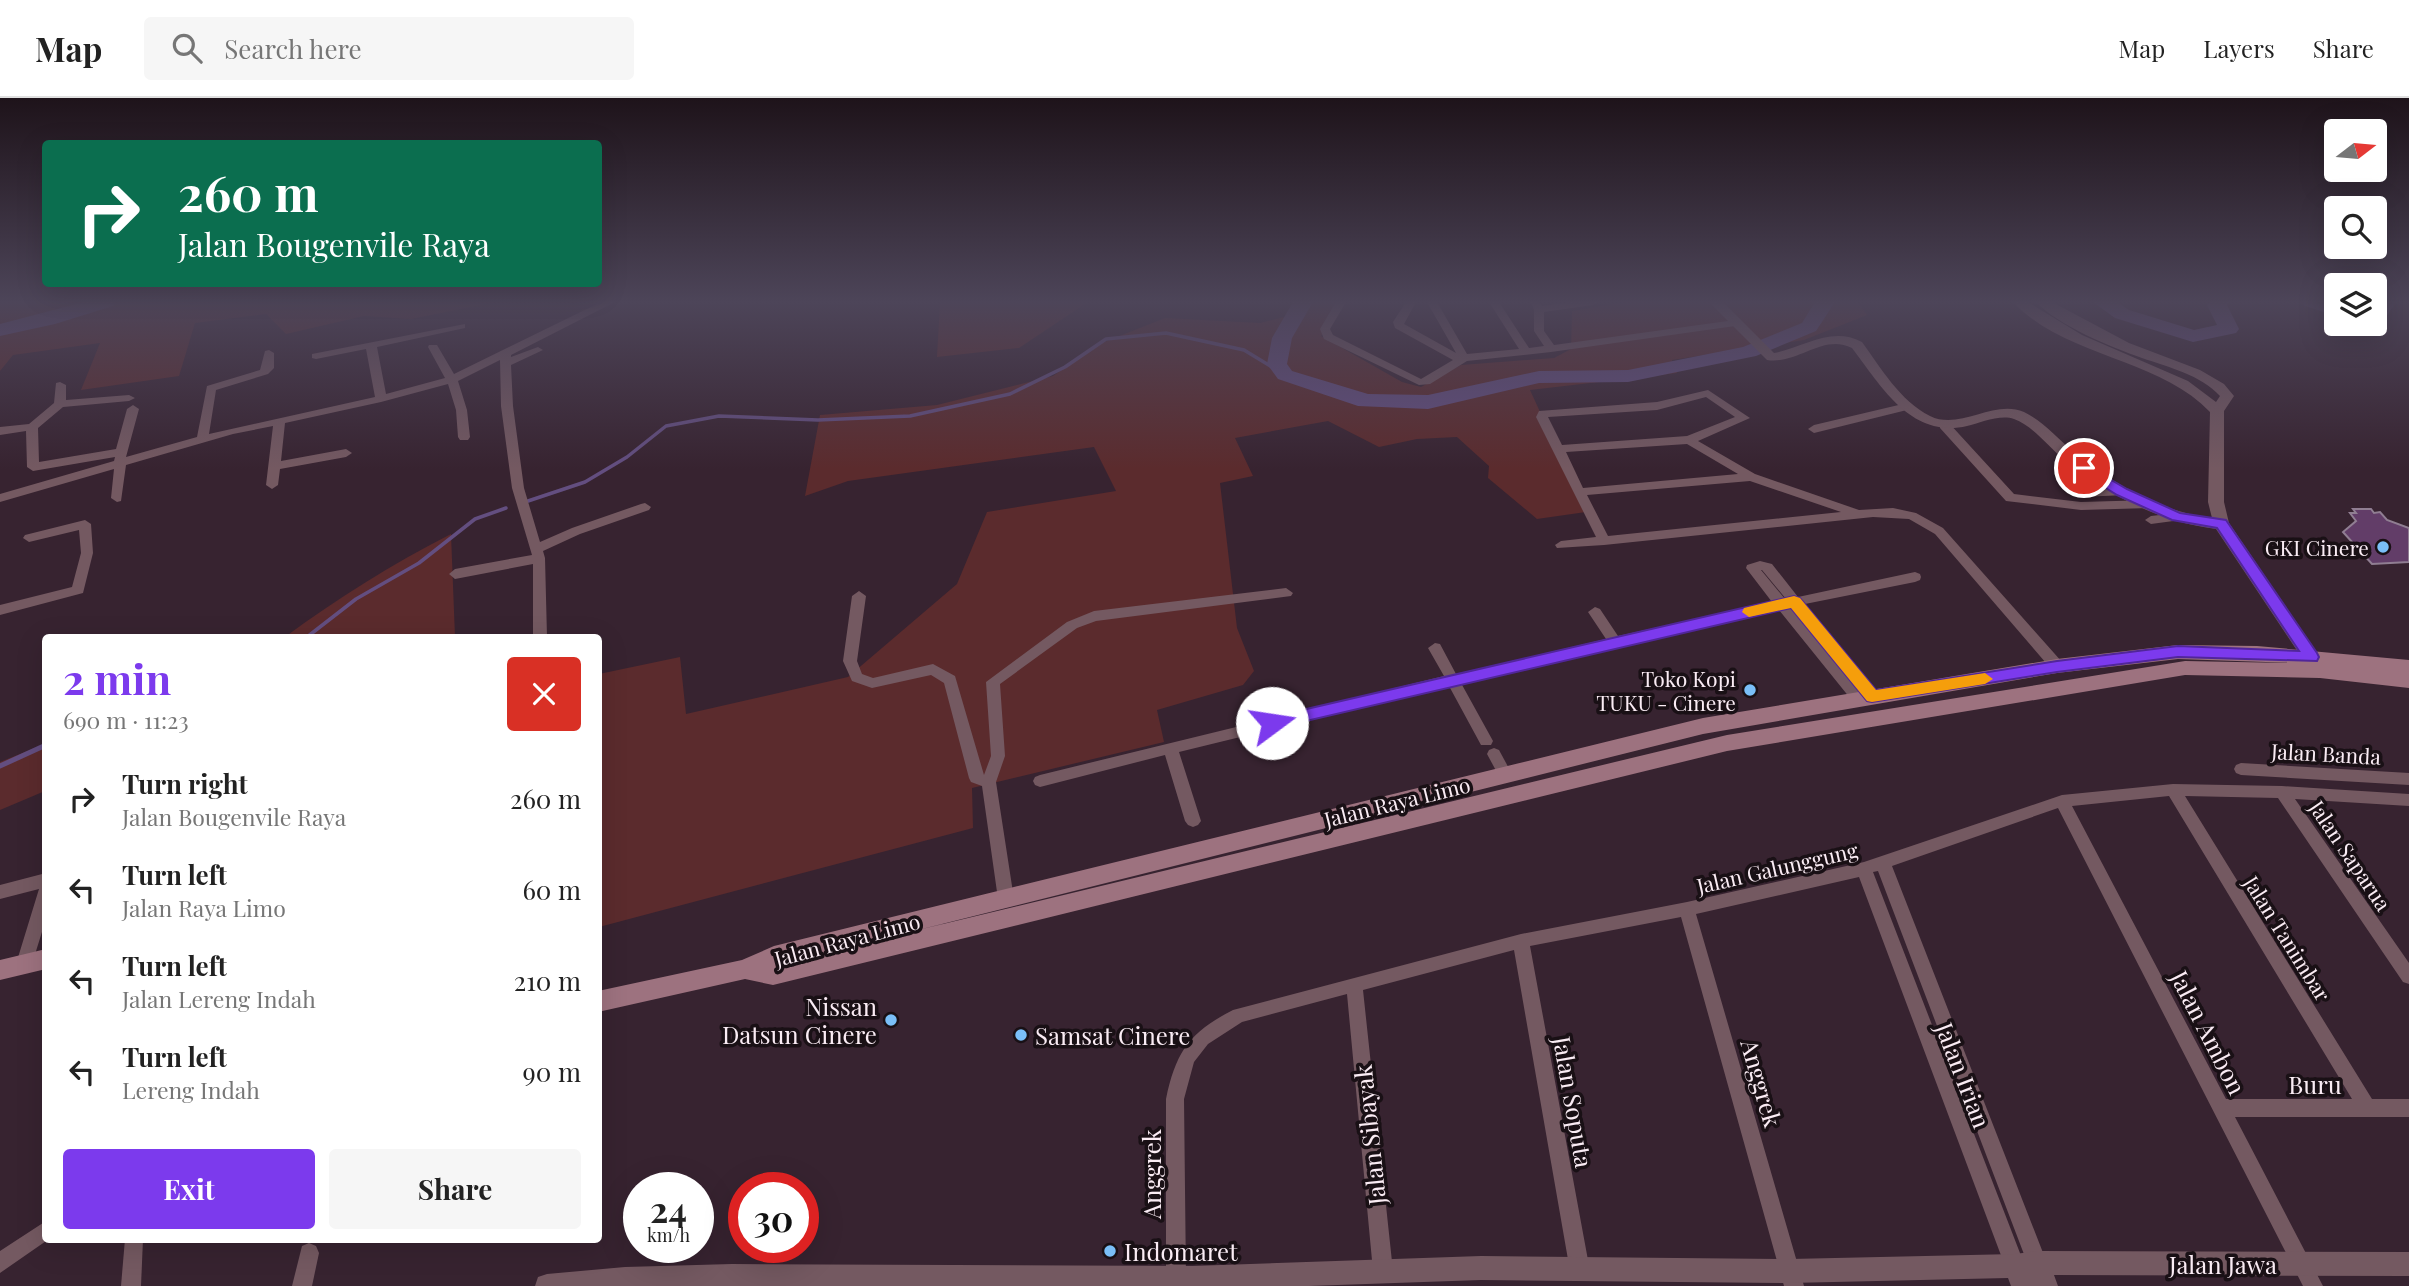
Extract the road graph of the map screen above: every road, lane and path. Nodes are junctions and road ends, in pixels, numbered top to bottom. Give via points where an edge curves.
1 (269, 357) edge
2 (373, 357) edge
3 (440, 357) edge
4 (1368, 357) edge
5 (1459, 357) edge
6 (1476, 357) edge
7 (1867, 357) edge
8 (2133, 357) edge
9 (2142, 357) edge
10 (505, 358) joint
11 (1462, 359) junction
12 (2170, 372) junction
13 (453, 379) junction
14 (60, 385) dead end
15 (380, 399) junction
16 (60, 404) junction
17 (1904, 404) junction
18 (278, 422) junction
19 (1944, 425) junction
20 (1814, 426) dead end
21 (32, 427) junction
22 (0, 431) edge
23 (464, 437) dead end
24 (202, 440) junction
25 (1689, 440) junction
26 (1558, 449) junction
27 (346, 453) dead end
28 (120, 456) junction
29 (274, 466) junction
30 (1751, 477) junction
31 (272, 485) dead end
32 (1580, 492) junction
33 (2080, 492) dead end
34 (2122, 492) junction
35 (0, 498) edge
36 (117, 498) dead end
37 (2150, 504) junction
38 (645, 507) dead end
39 (1862, 514) junction
40 (2177, 517) junction
41 (2151, 520) dead end
42 (2221, 524) junction
43 (29, 538) dead end
44 (1604, 541) junction
45 (1561, 545) dead end
46 (538, 553) junction
47 (455, 575) dead end
48 (1915, 577) dead end
49 (1286, 593) dead end
50 (859, 596) dead end
51 (1788, 603) junction
52 (0, 610) edge
53 (1595, 612) dead end
54 (540, 634) edge
55 (1615, 642) junction
56 (1435, 648) dead end
57 (2316, 664) junction
58 (2057, 666) junction
59 (2409, 667) edge
60 (1452, 679) junction
61 (2409, 681) edge
62 (1866, 697) junction
63 (1170, 748) junction
64 (2241, 769) dead end
65 (1505, 774) junction
66 (2409, 779) edge
67 (1040, 781) dead end
68 (989, 782) junction
69 (1469, 783) junction
70 (2173, 790) junction
71 (2282, 792) junction
72 (2062, 801) junction
73 (2408, 802) edge
74 (1480, 803) junction
75 (1193, 821) dead end
76 (1883, 863) junction
77 (1864, 869) junction
78 (42, 881) edge
79 (0, 892) edge
80 (1057, 896) junction
81 (1006, 899) junction
82 (1687, 909) junction
83 (42, 916) edge
84 (1521, 942) junction
85 (35, 961) edge
86 (745, 969) junction
87 (0, 970) edge
88 (2409, 977) edge
89 (1354, 984) junction
90 (602, 1001) edge
91 (1180, 1070) joint
92 (2221, 1108) junction
93 (2367, 1108) junction
94 (2409, 1108) edge
95 (42, 1233) edge
96 (134, 1243) edge
97 (309, 1253) dead end
98 (0, 1263) edge
99 (2302, 1264) junction
100 (2409, 1264) edge
101 (1580, 1271) junction
102 (2025, 1271) edge
103 (1176, 1278) junction
104 (1792, 1278) edge
105 (1383, 1279) edge
106 (957, 1281) edge
107 (131, 1286) edge
108 (302, 1286) edge
109 (547, 1286) edge
110 (2046, 1286) edge
111 (2313, 1286) edge

1 - 24 street via 264,372 211,388
2 - 15 street
3 - 13 street
4 - 11 street via 1424,382
5 - 11 street
6 - 11 street
7 - 17 street
8 - 12 street
9 - 12 street
10 - 13 street
10 - 46 street via 518,488
12 - 42 street via 2217,411 2216,502
13 - 15 street
13 - 23 street via 464,407
14 - 16 street
15 - 18 street
16 - 21 street
16 - 28 street via 131,404
17 - 19 street via 1932,423
17 - 20 street
18 - 24 street
18 - 29 street
19 - 34 street via 2004,414 2019,416
19 - 37 street via 2010,498 2081,506
21 - 22 street
21 - 28 street via 33,467
24 - 28 street
25 - 26 street
25 - 26 street via 1744,418 1708,393 1657,407 1546,413 1542,417
25 - 30 street
26 - 32 street
27 - 29 street
28 - 35 street
28 - 36 street
29 - 31 street
30 - 32 street
30 - 39 street
32 - 44 street
33 - 34 street
34 - 37 street
37 - 40 street
38 - 46 street via 576,531
39 - 44 street
39 - 58 street via 1904,512 1934,526
40 - 41 street
40 - 42 street
42 - 57 street
43 - 52 street via 85,524 87,553 79,590
44 - 45 street
46 - 47 street
46 - 54 street
48 - 51 street
49 - 68 street via 1139,609 1094,616 1072,625 993,682 998,756
50 - 68 street via 850,661 857,677 872,683 933,669 950,680 976,778
51 - 55 street
51 - 62 street
53 - 55 street
55 - 60 street
56 - 60 street
57 - 58 main road, Jalan Raya Limo via 2178,652
57 - 59 main road, Jalan Raya Limo
57 - 61 main road, Jalan Raya Limo
57 - 74 main road, Jalan Raya Limo via 2185,668 1727,743
58 - 62 main road, Jalan Raya Limo
60 - 63 street
60 - 65 street
62 - 65 main road, Jalan Raya Limo via 1692,728
63 - 67 street
63 - 75 street
64 - 66 street, Jalan Banda
65 - 69 main road, Jalan Raya Limo
68 - 81 street
69 - 74 main road
69 - 80 main road, Jalan Raya Limo
70 - 71 street, Jalan Galunggung
70 - 72 street, Jalan Galunggung
70 - 93 street, Jalan Tanimbar
71 - 73 street, Jalan Galunggung
71 - 88 street, Jalan Saparua
72 - 76 street, Jalan Galunggung
72 - 92 street, Jalan Ambon
74 - 80 main road, Jalan Raya Limo
76 - 77 street, Jalan Galunggung
76 - 102 street, Jalan Irian
77 - 82 street, Jalan Galunggung
77 - 102 street, Jalan Irian
78 - 79 street
80 - 81 main road, Jalan Raya Limo
80 - 86 main road, Jalan Raya Limo via 773,975
81 - 86 main road, Jalan Raya Limo via 774,956
82 - 84 street, Jalan Galunggung
82 - 104 street, Anggrek
83 - 85 street
84 - 89 street, Jalan Galunggung
84 - 101 street, Jalan Soputa
85 - 87 main road
86 - 90 main road
89 - 91 street, Jalan Galunggung via 1239,1015 1197,1042
89 - 105 street, Jalan Sibayak
91 - 103 street, Anggrek via 1175,1099
92 - 93 street, Buru
92 - 99 street, Jalan Ambon
93 - 94 street, Buru
95 - 98 street
96 - 107 street
97 - 108 street
99 - 100 street, Jalan Jawa
99 - 102 street, Jalan Jawa
99 - 111 street, Jalan Ambon
101 - 104 street, Jalan Jawa
101 - 105 street, Jalan Jawa via 1481,1268
102 - 104 street, Jalan Jawa
102 - 110 street, Jalan Irian
103 - 105 street, Jalan Jawa
103 - 106 street, Jalan Jawa
106 - 109 street, Jalan Jawa via 732,1276

